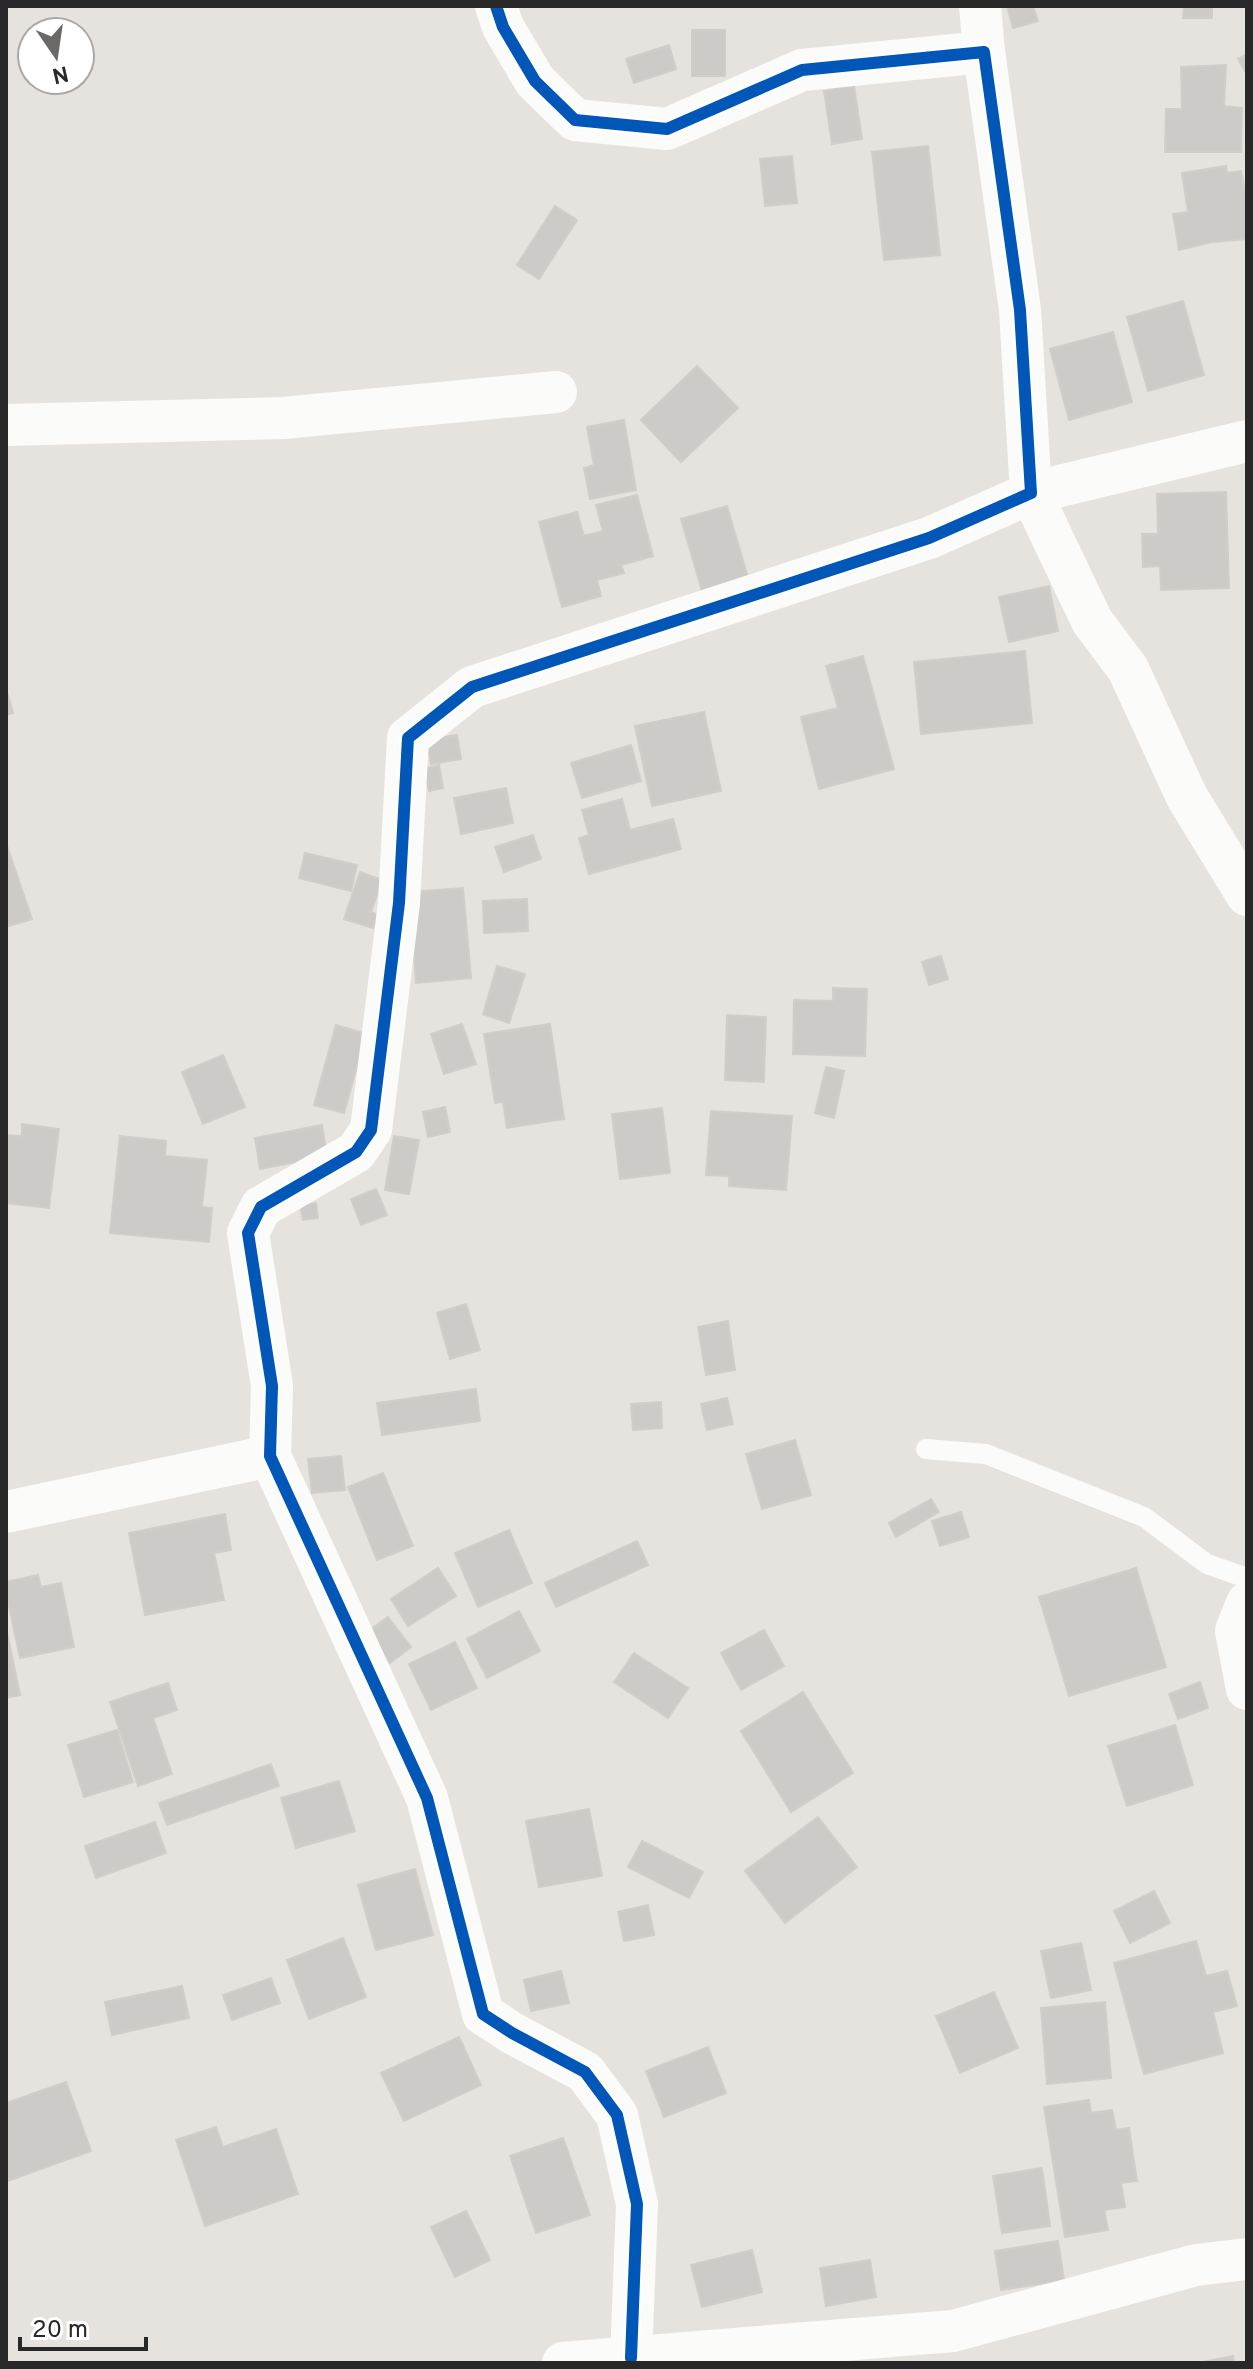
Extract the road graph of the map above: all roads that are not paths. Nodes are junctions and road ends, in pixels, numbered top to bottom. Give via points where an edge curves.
1 (496, 6) edge
2 (980, 6) edge
3 (984, 52) junction
4 (556, 392) dead end
5 (6, 425) edge
6 (1247, 441) edge
7 (1031, 493) junction
8 (1247, 895) edge
9 (926, 1449) dead end
10 (270, 1456) junction
11 (6, 1512) edge
12 (1247, 1578) edge
13 (1247, 1603) edge
14 (1247, 1689) edge
15 (1247, 2259) edge
16 (631, 2358) junction
17 (563, 2363) edge

1 - 3 street via 535,81 575,120 667,129 802,70
2 - 3 street
3 - 7 street via 1020,310
4 - 5 street via 283,418
6 - 7 street
7 - 8 street via 1092,621 1128,669 1187,797
7 - 10 street via 929,538 472,687 408,738 399,903 371,1130 356,1152 261,1207 248,1233 272,1386
9 - 12 lane via 986,1454 1144,1517 1207,1564
10 - 11 street
10 - 16 street via 427,1798 483,2014 585,2072 617,2115 637,2204
13 - 14 street via 1236,1631
15 - 16 street via 1196,2265 953,2331
16 - 17 street

